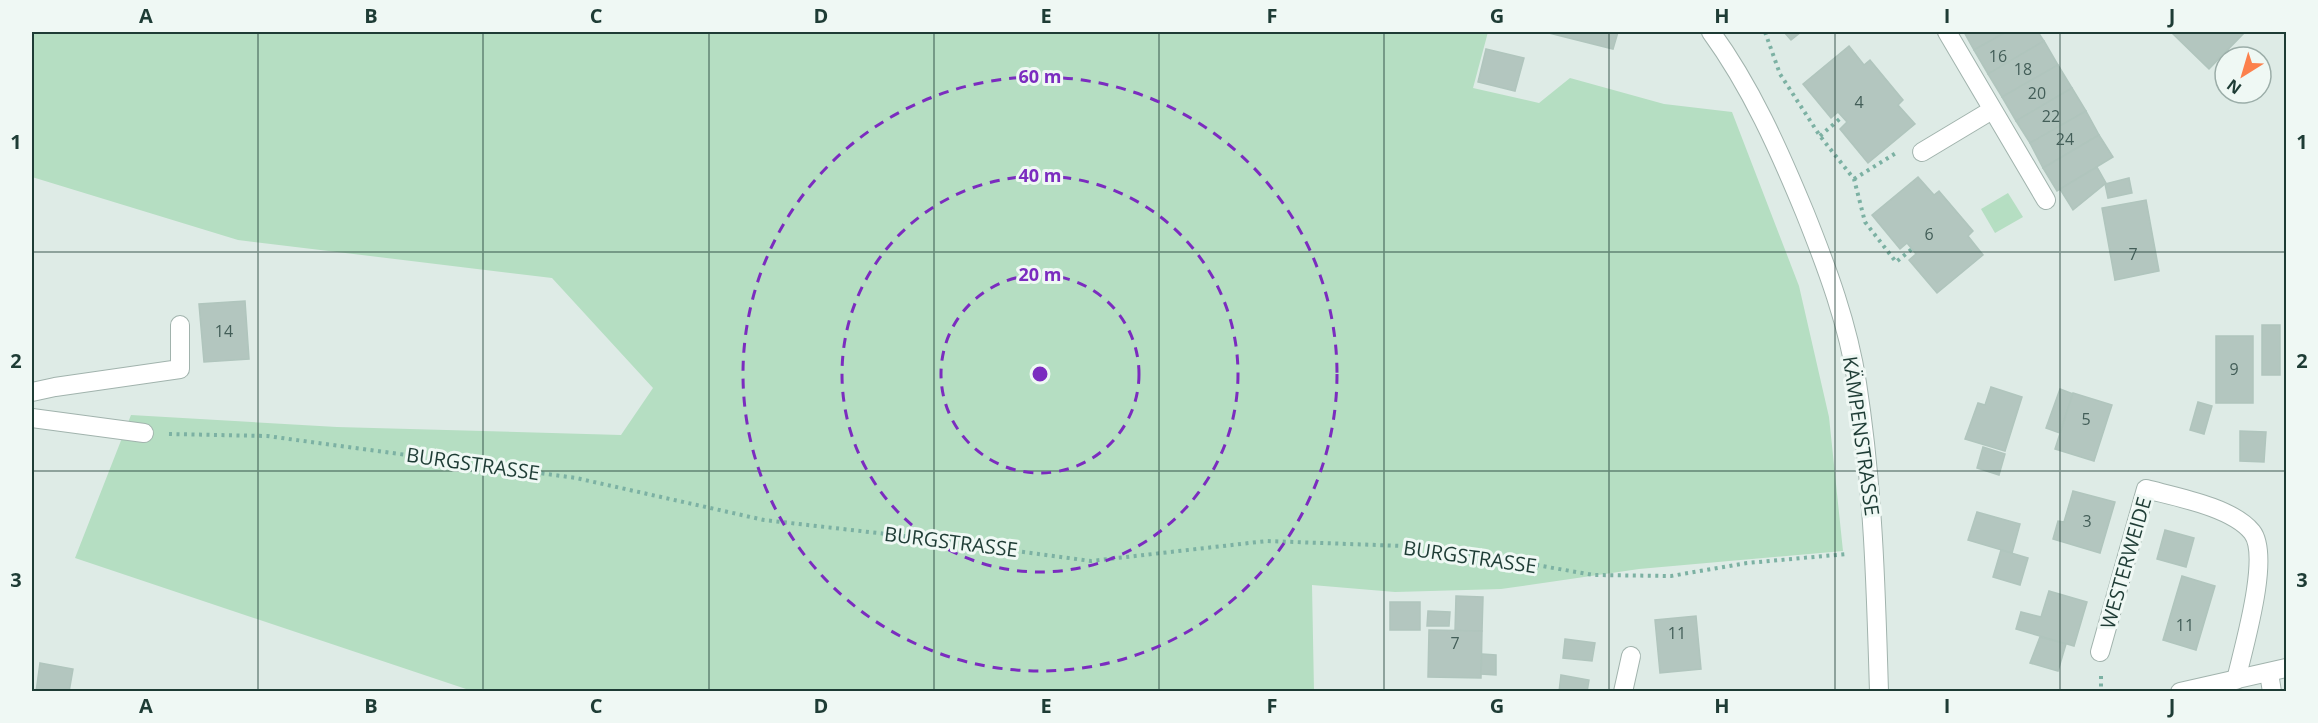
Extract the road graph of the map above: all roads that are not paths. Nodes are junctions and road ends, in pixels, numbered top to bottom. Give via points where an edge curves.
1 (1711, 32) edge
2 (1947, 32) edge
3 (1992, 110) junction
4 (1922, 152) road end
5 (2046, 200) dead end
6 (180, 325) dead end
7 (32, 392) edge
8 (32, 418) edge
9 (144, 433) road end
10 (2100, 652) dead end
11 (1631, 656) dead end
12 (2278, 670) edge
13 (2236, 680) junction
14 (1623, 692) edge
15 (1879, 692) edge
16 (2180, 692) edge
17 (2272, 692) edge

1 - 15 street, KÄMPENSTRASSE via 1756,103 1832,281 1857,380 1867,458 1875,552
2 - 3 street
3 - 4 street
3 - 5 street
6 - 7 street via 180,369
8 - 9 street
10 - 13 street, WESTERWEIDE via 2146,489 2206,505 2238,520 2252,532 2259,547 2259,570
11 - 14 street
12 - 13 street
12 - 17 street
13 - 16 street

